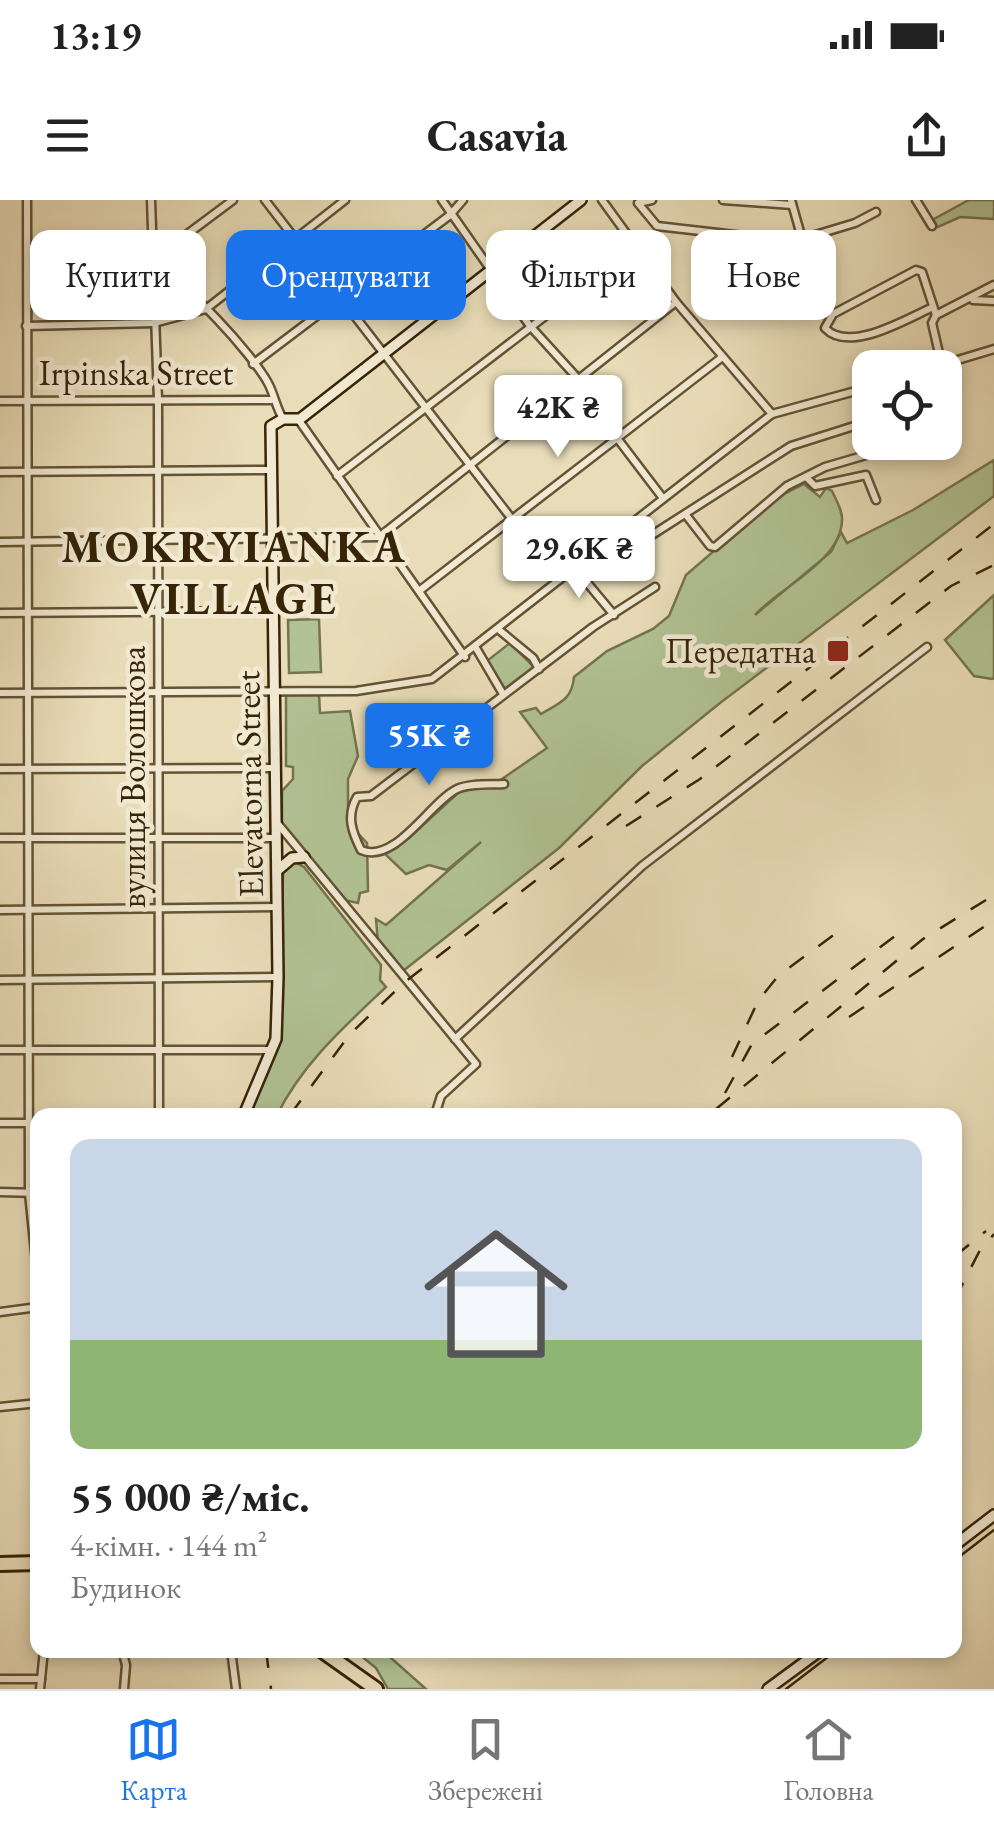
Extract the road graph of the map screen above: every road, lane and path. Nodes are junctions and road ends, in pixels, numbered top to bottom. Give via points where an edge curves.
1 (28, 200) edge
2 (151, 200) edge
3 (233, 200) edge
4 (265, 200) edge
5 (345, 200) edge
6 (442, 200) edge
7 (463, 200) edge
8 (581, 200) edge
9 (602, 200) edge
10 (652, 200) edge
11 (723, 200) edge
12 (916, 200) edge
13 (636, 202) edge
14 (791, 202) edge
15 (876, 212) dead end
16 (450, 214) junction
17 (932, 226) dead end
18 (152, 230) edge
19 (193, 230) edge
20 (287, 230) edge
21 (307, 230) edge
22 (429, 230) edge
23 (543, 230) edge
24 (623, 230) edge
25 (799, 230) edge
26 (832, 230) edge
27 (691, 231) edge
28 (28, 248) joint
29 (486, 264) edge
30 (486, 275) edge
31 (994, 286) edge
32 (226, 293) edge
33 (671, 295) edge
34 (971, 300) junction
35 (994, 300) edge
36 (676, 302) junction
37 (206, 309) joint
38 (934, 311) junction
39 (154, 320) edge
40 (165, 320) edge
41 (311, 320) edge
42 (356, 320) edge
43 (526, 320) edge
44 (538, 320) edge
45 (154, 323) junction
46 (26, 326) junction
47 (530, 326) junction
48 (994, 349) edge
49 (938, 350) edge
50 (382, 356) junction
51 (962, 357) edge
52 (720, 358) junction
53 (253, 364) junction
54 (578, 379) junction
55 (852, 392) edge
56 (25, 400) junction
57 (158, 400) junction
58 (271, 400) junction
59 (0, 401) edge
60 (424, 408) junction
61 (772, 414) junction
62 (283, 419) junction
63 (298, 419) junction
64 (852, 427) edge
65 (617, 438) junction
66 (852, 459) edge
67 (469, 465) junction
68 (156, 470) junction
69 (270, 470) junction
70 (0, 472) edge
71 (26, 473) junction
72 (338, 476) junction
73 (806, 478) junction
74 (662, 496) junction
75 (876, 500) dead end
76 (686, 515) junction
77 (512, 519) junction
78 (627, 525) junction
79 (380, 537) junction
80 (272, 538) junction
81 (158, 541) junction
82 (0, 542) edge
83 (27, 542) junction
84 (580, 563) junction
85 (559, 580) junction
86 (655, 588) dead end
87 (418, 592) junction
88 (273, 611) junction
89 (26, 612) junction
90 (158, 613) junction
91 (0, 614) edge
92 (614, 615) junction
93 (498, 629) junction
94 (928, 646) dead end
95 (476, 648) junction
96 (465, 657) junction
97 (539, 669) junction
98 (275, 690) junction
99 (160, 692) junction
100 (0, 693) edge
101 (28, 693) junction
102 (504, 694) junction
103 (276, 768) junction
104 (0, 769) edge
105 (158, 769) junction
106 (29, 770) junction
107 (504, 784) dead end
108 (278, 824) junction
109 (0, 838) edge
110 (29, 838) junction
111 (158, 838) junction
112 (278, 838) junction
113 (304, 857) junction
114 (279, 868) junction
115 (280, 906) junction
116 (159, 908) junction
117 (30, 909) junction
118 (0, 910) edge
119 (278, 977) junction
120 (159, 978) junction
121 (32, 979) junction
122 (0, 980) edge
123 (454, 1039) junction
124 (0, 1050) edge
125 (159, 1050) junction
126 (272, 1050) junction
127 (32, 1051) junction
128 (34, 1108) edge
129 (159, 1108) edge
130 (247, 1108) edge
131 (437, 1108) edge
132 (0, 1123) edge
133 (30, 1123) edge
134 (0, 1192) edge
135 (30, 1193) edge
136 (30, 1308) edge
137 (0, 1312) edge
138 (30, 1404) edge
139 (0, 1407) edge
140 (994, 1514) edge
141 (962, 1539) edge
142 (30, 1563) edge
143 (0, 1564) edge
144 (43, 1658) edge
145 (124, 1658) edge
146 (231, 1658) edge
147 (331, 1658) edge
148 (810, 1658) edge
149 (41, 1678) junction
150 (0, 1680) edge
151 (40, 1689) edge
152 (124, 1689) edge
153 (236, 1689) edge
154 (376, 1689) edge
155 (768, 1689) edge

1 - 28 street
2 - 18 street, вулиця Волошкова
3 - 19 street
4 - 20 street
5 - 21 street
6 - 16 street
7 - 16 street
8 - 23 street
9 - 24 street
10 - 13 street
11 - 14 street
12 - 17 street
13 - 27 street via 657,226
14 - 25 street
15 - 26 street
16 - 22 street
16 - 29 street
28 - 46 street
30 - 50 street
31 - 34 street
32 - 37 street
33 - 36 street
34 - 35 street
34 - 38 street
36 - 52 street
36 - 54 street
37 - 53 street
38 - 38 street via 858,337 837,337 824,328 833,314 916,270
38 - 49 street
39 - 45 street, вулиця Волошкова
40 - 45 street
41 - 53 street
42 - 50 street
43 - 47 street
44 - 47 street
45 - 46 street
45 - 57 street, вулиця Волошкова
46 - 56 street
47 - 54 street
47 - 60 street
48 - 51 street
50 - 60 street
50 - 63 street
52 - 61 street
52 - 65 street
53 - 58 street via 270,386
54 - 65 street via 608,414
54 - 67 street
55 - 61 street
56 - 57 street, Irpinska Street
56 - 59 street, Irpinska Street
56 - 71 street
57 - 58 street, Irpinska Street
57 - 68 street, вулиця Волошкова
58 - 62 street
60 - 67 street
60 - 72 street
61 - 74 street
62 - 63 street
62 - 69 street, Elevatorna Street via 271,426
63 - 72 street
64 - 76 street via 790,446
65 - 74 street
65 - 77 street
66 - 73 street
67 - 77 street
67 - 79 street
68 - 69 street
68 - 71 street
68 - 81 street, вулиця Волошкова
69 - 80 street, Elevatorna Street
70 - 71 street
71 - 83 street
72 - 79 street
73 - 75 street via 815,486 866,474
73 - 76 street via 774,494 714,547
74 - 78 street
76 - 78 street via 641,542
77 - 85 street
77 - 87 street
78 - 84 street
79 - 80 street
79 - 87 street
80 - 81 street
80 - 88 street, Elevatorna Street
81 - 83 street
81 - 90 street, вулиця Волошкова
82 - 83 street
83 - 89 street
84 - 85 street
84 - 92 street
85 - 93 street
86 - 92 street
87 - 96 street
88 - 90 street
88 - 98 street, Elevatorna Street
89 - 90 street
89 - 91 street
89 - 101 street
90 - 99 street, вулиця Волошкова
92 - 97 street
93 - 95 street
93 - 97 street
94 - 123 street via 642,866
95 - 96 street
95 - 102 street
96 - 98 street via 408,685
97 - 102 street
98 - 99 street
98 - 103 street, Elevatorna Street
99 - 101 street
99 - 105 street, вулиця Волошкова
100 - 101 street
101 - 106 street
102 - 107 street via 371,796 357,797 350,826 361,850 377,852 403,838 455,790
103 - 105 street
103 - 108 street, Elevatorna Street
104 - 106 street
105 - 106 street
105 - 111 street, вулиця Волошкова
106 - 110 street
108 - 112 street, Elevatorna Street
108 - 113 street
109 - 110 street
110 - 111 street
110 - 117 street
111 - 112 street
111 - 116 street, вулиця Волошкова
112 - 114 street, Elevatorna Street
113 - 114 street
113 - 123 street
114 - 115 street, Elevatorna Street
115 - 116 street
115 - 119 street, Elevatorna Street
116 - 117 street
116 - 120 street, вулиця Волошкова
117 - 118 street
117 - 121 street
119 - 120 street
119 - 126 street, Elevatorna Street
120 - 121 street
120 - 125 street, вулиця Волошкова
121 - 122 street
121 - 127 street
123 - 131 street via 476,1064 441,1096
124 - 127 street
125 - 126 street
125 - 127 street
125 - 129 street, вулиця Волошкова
126 - 130 street, Elevatorna Street
127 - 128 street
132 - 133 street
134 - 135 street
136 - 137 street
138 - 139 street
140 - 141 street
142 - 143 highway
144 - 149 street
145 - 152 street
146 - 153 street
147 - 154 highway
148 - 155 street
149 - 150 street
149 - 151 street

